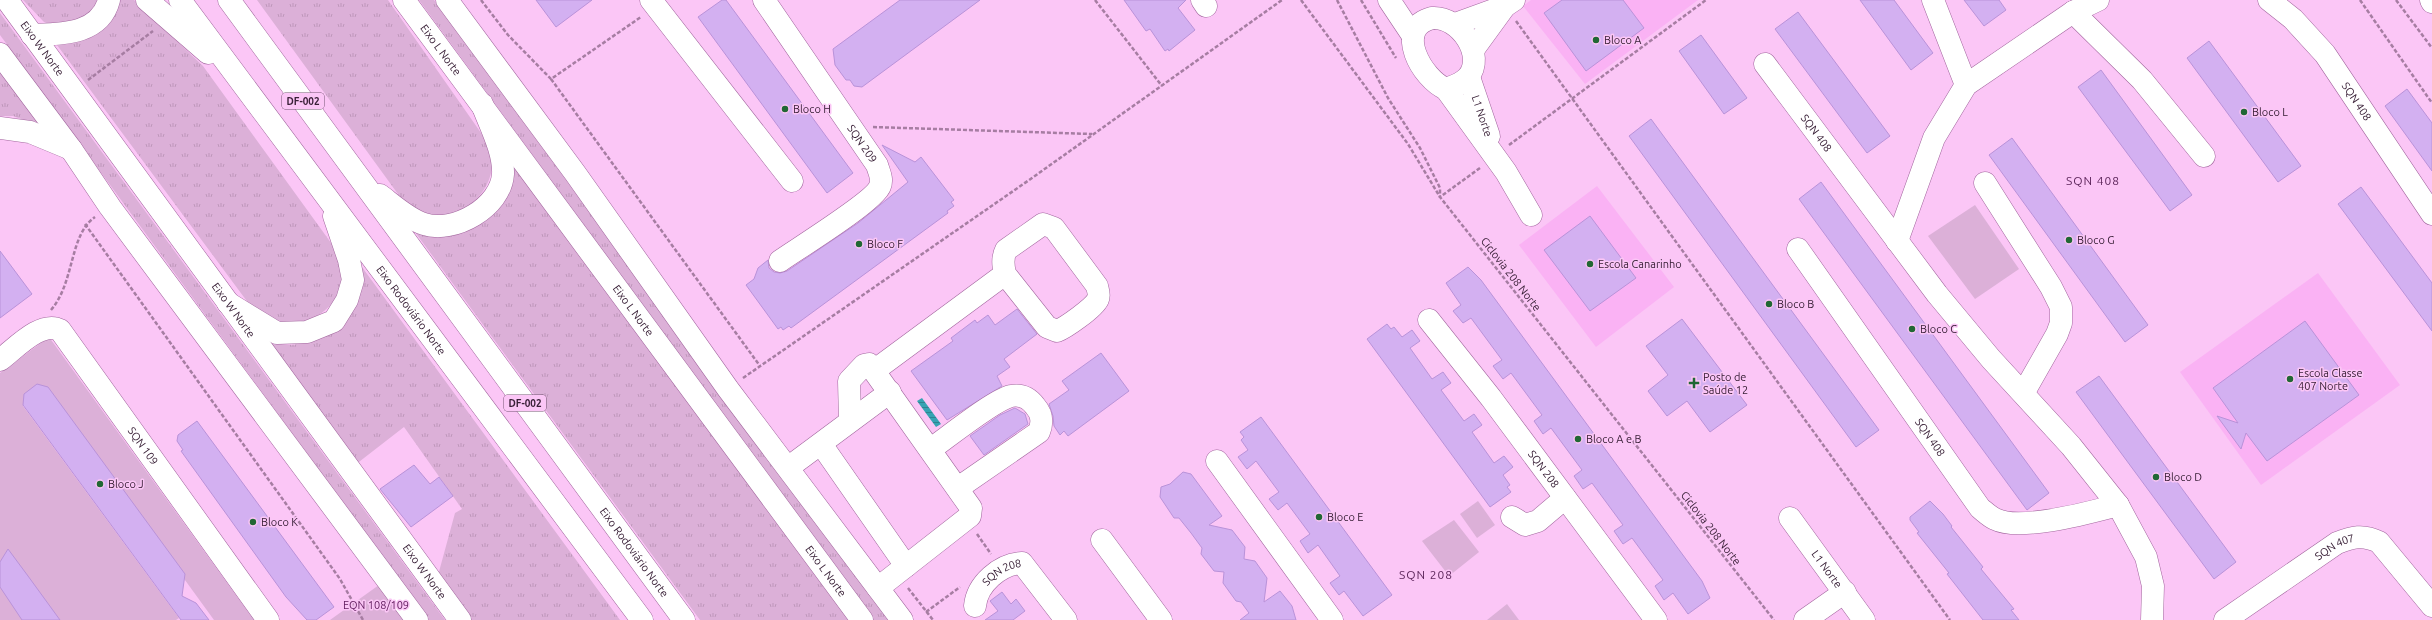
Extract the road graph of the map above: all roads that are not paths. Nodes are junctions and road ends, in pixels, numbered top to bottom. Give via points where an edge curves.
1 (7, 0) edge
2 (109, 0) edge
3 (147, 0) edge
4 (180, 0) edge
5 (404, 0) edge
6 (447, 0) edge
7 (764, 0) edge
8 (1389, 0) edge
9 (1405, 0) edge
10 (1933, 0) edge
11 (2098, 0) edge
12 (2269, 0) edge
13 (653, 3) edge
14 (1510, 3) edge
15 (236, 5) edge
16 (2073, 12) junction
17 (1455, 24) junction
18 (1419, 28) junction
19 (32, 35) junction
20 (1473, 50) junction
21 (0, 54) edge
22 (1765, 64) dead end
23 (237, 77) junction
24 (1469, 77) junction
25 (1966, 85) junction
26 (1446, 89) junction
27 (482, 104) junction
28 (0, 128) edge
29 (71, 149) junction
30 (1495, 156) junction
31 (2204, 156) dead end
32 (792, 181) dead end
33 (1985, 183) dead end
34 (365, 185) junction
35 (326, 194) junction
36 (2432, 214) edge
37 (1531, 215) dead end
38 (1897, 240) junction
39 (1798, 249) dead end
40 (780, 261) dead end
41 (1005, 274) junction
42 (228, 303) junction
43 (1429, 320) dead end
44 (2, 355) edge
45 (875, 370) junction
46 (890, 392) junction
47 (2024, 392) junction
48 (850, 420) junction
49 (821, 444) junction
50 (931, 449) junction
51 (1217, 461) dead end
52 (789, 467) junction
53 (958, 488) junction
54 (1565, 498) junction
55 (2118, 505) junction
56 (1512, 518) dead end
57 (1790, 518) dead end
58 (1102, 540) dead end
59 (902, 569) junction
60 (878, 588) junction
61 (1844, 592) junction
62 (975, 606) dead end
63 (2432, 606) edge
64 (268, 620) edge
65 (417, 620) edge
66 (460, 620) edge
67 (642, 620) edge
68 (684, 620) edge
69 (862, 620) edge
70 (902, 620) edge
71 (1066, 620) edge
72 (1161, 620) edge
73 (1332, 620) edge
74 (1656, 620) edge
75 (1805, 620) edge
76 (1864, 620) edge
77 (2152, 620) edge
78 (2225, 620) edge

1 - 19 main road, Eixo W Norte
2 - 19 main road via 100,18 86,28 72,33
3 - 23 main road
4 - 23 main road, Eixo Rodoviário Norte / DF-002
5 - 27 main road, Eixo L Norte
6 - 52 main road via 575,173 728,389
7 - 40 main road, SQN 209 via 877,165 881,178 880,186 866,201
8 - 18 main road
9 - 18 main road
10 - 25 main road
11 - 16 main road
12 - 36 main road, SQN 408 via 2293,19 2325,54
13 - 32 main road
14 - 17 main road
14 - 20 main road
15 - 34 main road, Eixo Rodoviário Norte / DF-002
16 - 25 main road
16 - 31 main road via 2142,80
17 - 18 main road via 1440,18
17 - 20 main road
18 - 26 main road via 1414,52 1436,84
19 - 42 main road, Eixo W Norte
20 - 24 main road via 1473,68
21 - 29 main road
22 - 38 main road, SQN 408
23 - 35 main road, Eixo Rodoviário Norte / DF-002
24 - 26 main road via 1462,83
24 - 30 main road, L1 Norte
25 - 38 main road via 1934,138
26 - 30 main road, L1 Norte
27 - 34 main road via 500,153 503,174 499,190 482,211 467,219 445,225 424,225
27 - 69 main road, Eixo L Norte
28 - 29 main road via 30,132
29 - 65 main road via 110,207
30 - 37 main road, L1 Norte
33 - 47 main road via 2061,307 2061,323 2057,334
34 - 68 main road, Eixo Rodoviário Norte / DF-002
35 - 42 main road via 349,260 353,280 347,300 334,321 307,332 277,333
35 - 67 main road, Eixo Rodoviário Norte / DF-002
38 - 47 main road, SQN 408 via 1942,300 1991,358
39 - 55 main road, SQN 408 via 1980,508 1996,520 2026,522 2065,518
41 - 41 main road via 1054,331 1066,326 1099,298 1097,286 1054,228 1048,225 1038,226 1006,250 1003,261
41 - 45 main road
42 - 66 main road, Eixo W Norte
43 - 54 main road, SQN 208
44 - 64 main road, SQN 109 via 44,328 54,327 64,335
45 - 46 main road
45 - 48 main road via 869,364 864,365 849,381
46 - 48 main road
46 - 50 main road
47 - 55 main road, SQN 408
48 - 49 main road
49 - 52 main road
49 - 59 main road
50 - 53 main road
50 - 53 main road via 1003,398 1019,396 1029,399 1036,406 1041,416 1039,432
51 - 73 main road
52 - 60 main road
53 - 59 main road via 970,504 970,516
54 - 56 main road via 1532,524 1525,525
54 - 74 main road, SQN 208
55 - 77 main road, SQN 408 via 2146,557 2153,586
57 - 61 main road, L1 Norte
58 - 72 main road
59 - 60 main road
60 - 70 main road
61 - 75 main road
61 - 76 main road, L1 Norte
62 - 71 main road, SQN 208 via 976,594 983,582 1015,563 1022,563
63 - 78 main road, SQN 407 via 2378,542 2367,536 2336,543

